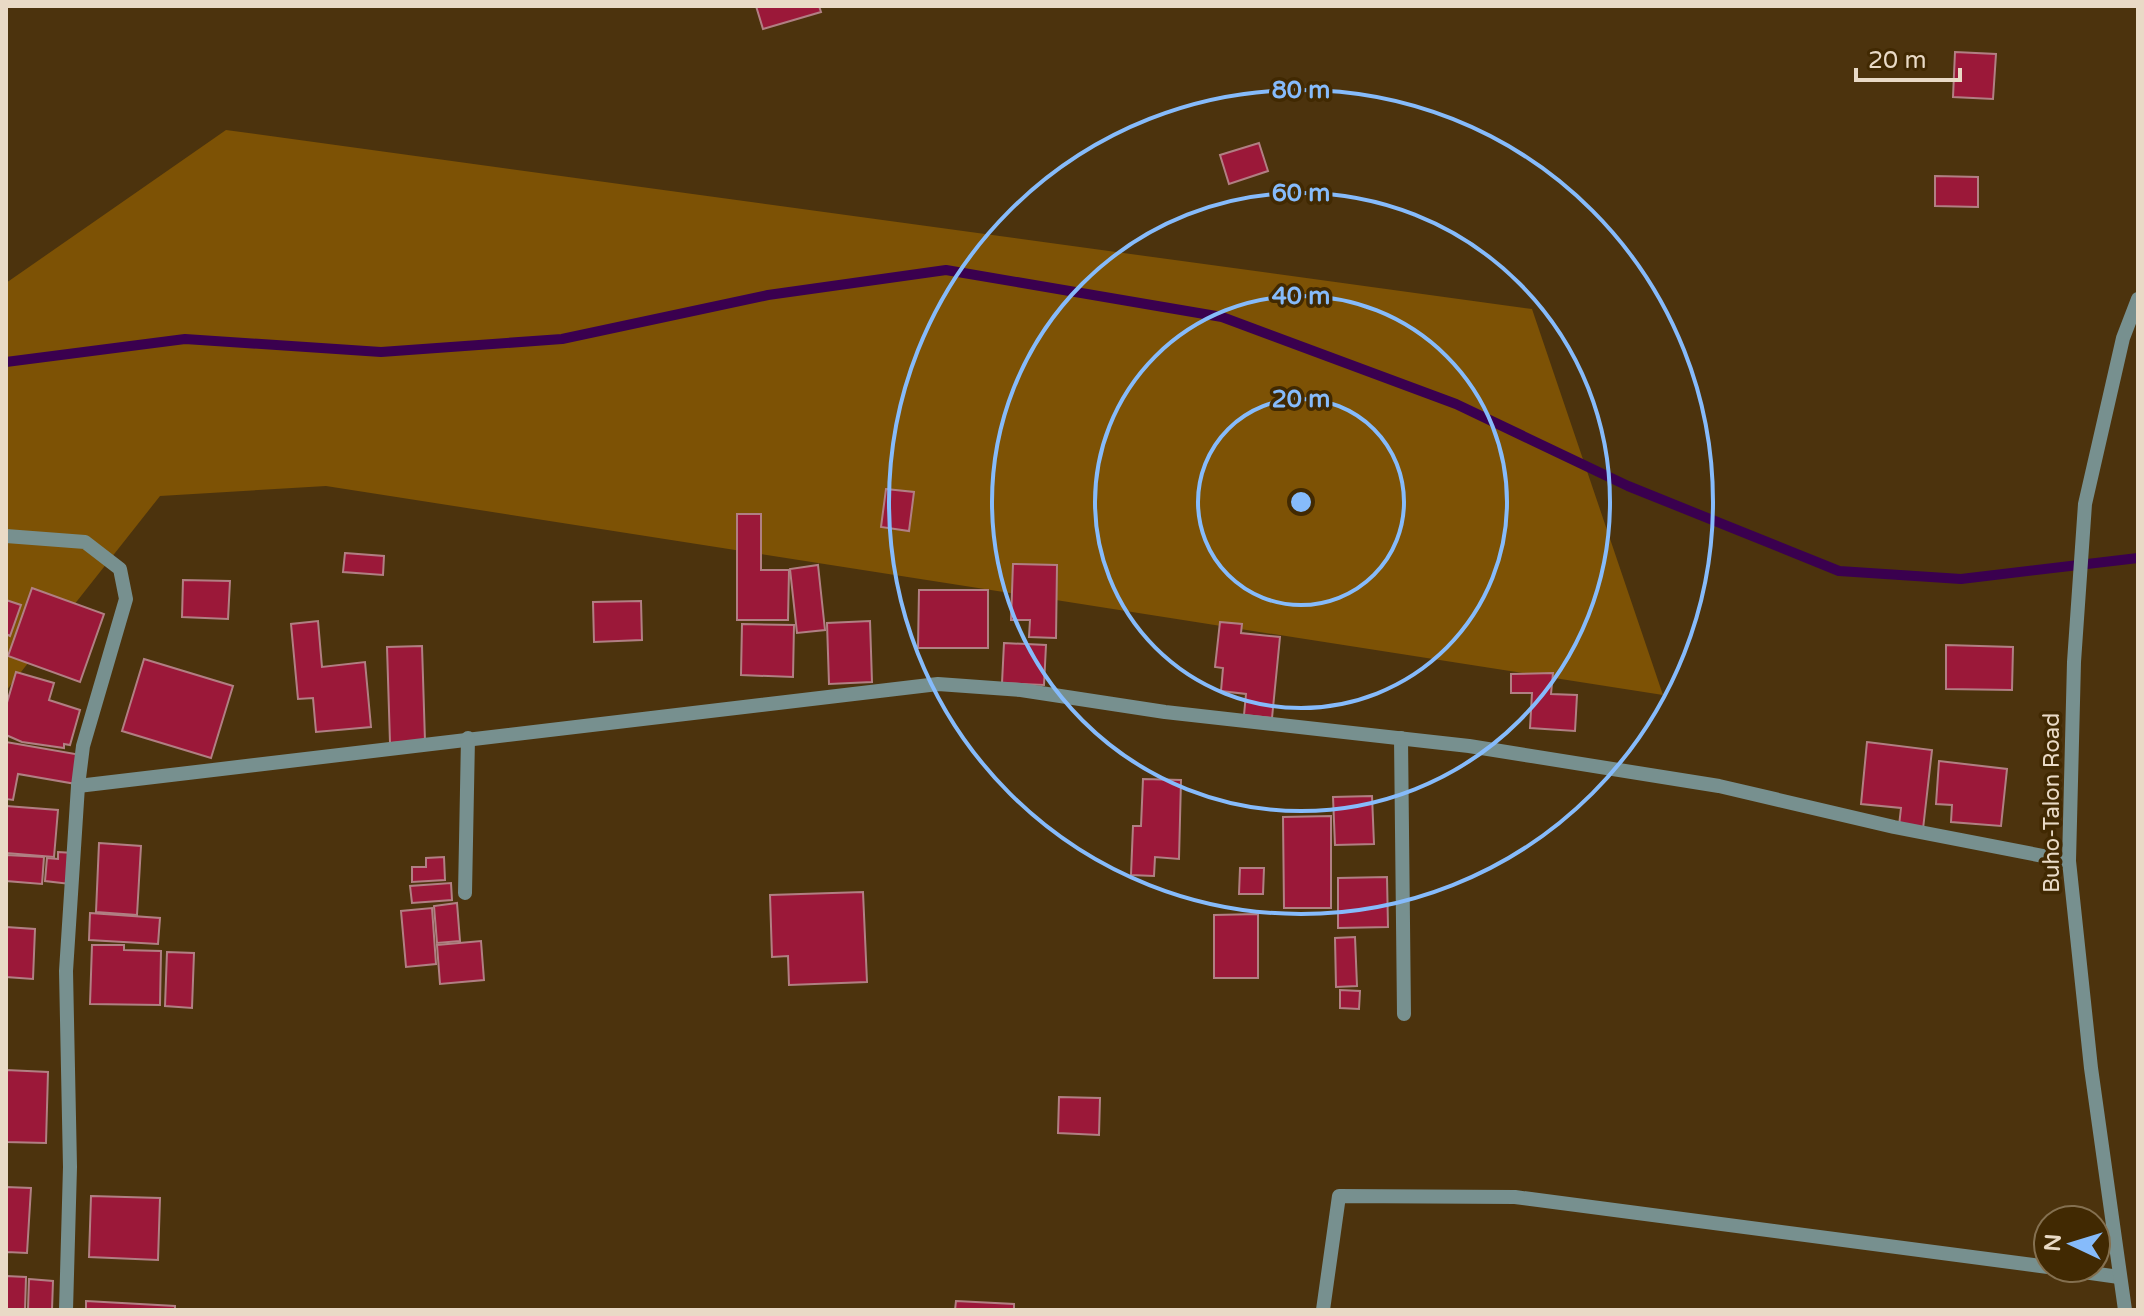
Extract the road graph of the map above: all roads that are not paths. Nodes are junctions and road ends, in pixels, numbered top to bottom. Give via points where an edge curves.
1 (2138, 299) edge
2 (6, 536) edge
3 (468, 738) junction
4 (1401, 738) junction
5 (78, 786) junction
6 (2069, 861) junction
7 (465, 893) dead end
8 (1404, 1014) dead end
9 (2032, 1265) edge
10 (2112, 1276) edge
11 (2119, 1277) junction
12 (66, 1310) edge
13 (1323, 1310) edge
14 (2125, 1310) edge

1 - 6 street, Buho-Talon Road via 2123,338 2085,504
2 - 5 street via 85,542 120,569 126,599 83,746
3 - 4 street via 938,684
3 - 5 street
3 - 7 street
4 - 6 street via 1719,786
4 - 8 street
5 - 12 street via 66,971
6 - 11 street, Buho-Talon Road
9 - 13 street via 1515,1197 1339,1196
10 - 11 street
11 - 14 street, Buho-Talon Road

